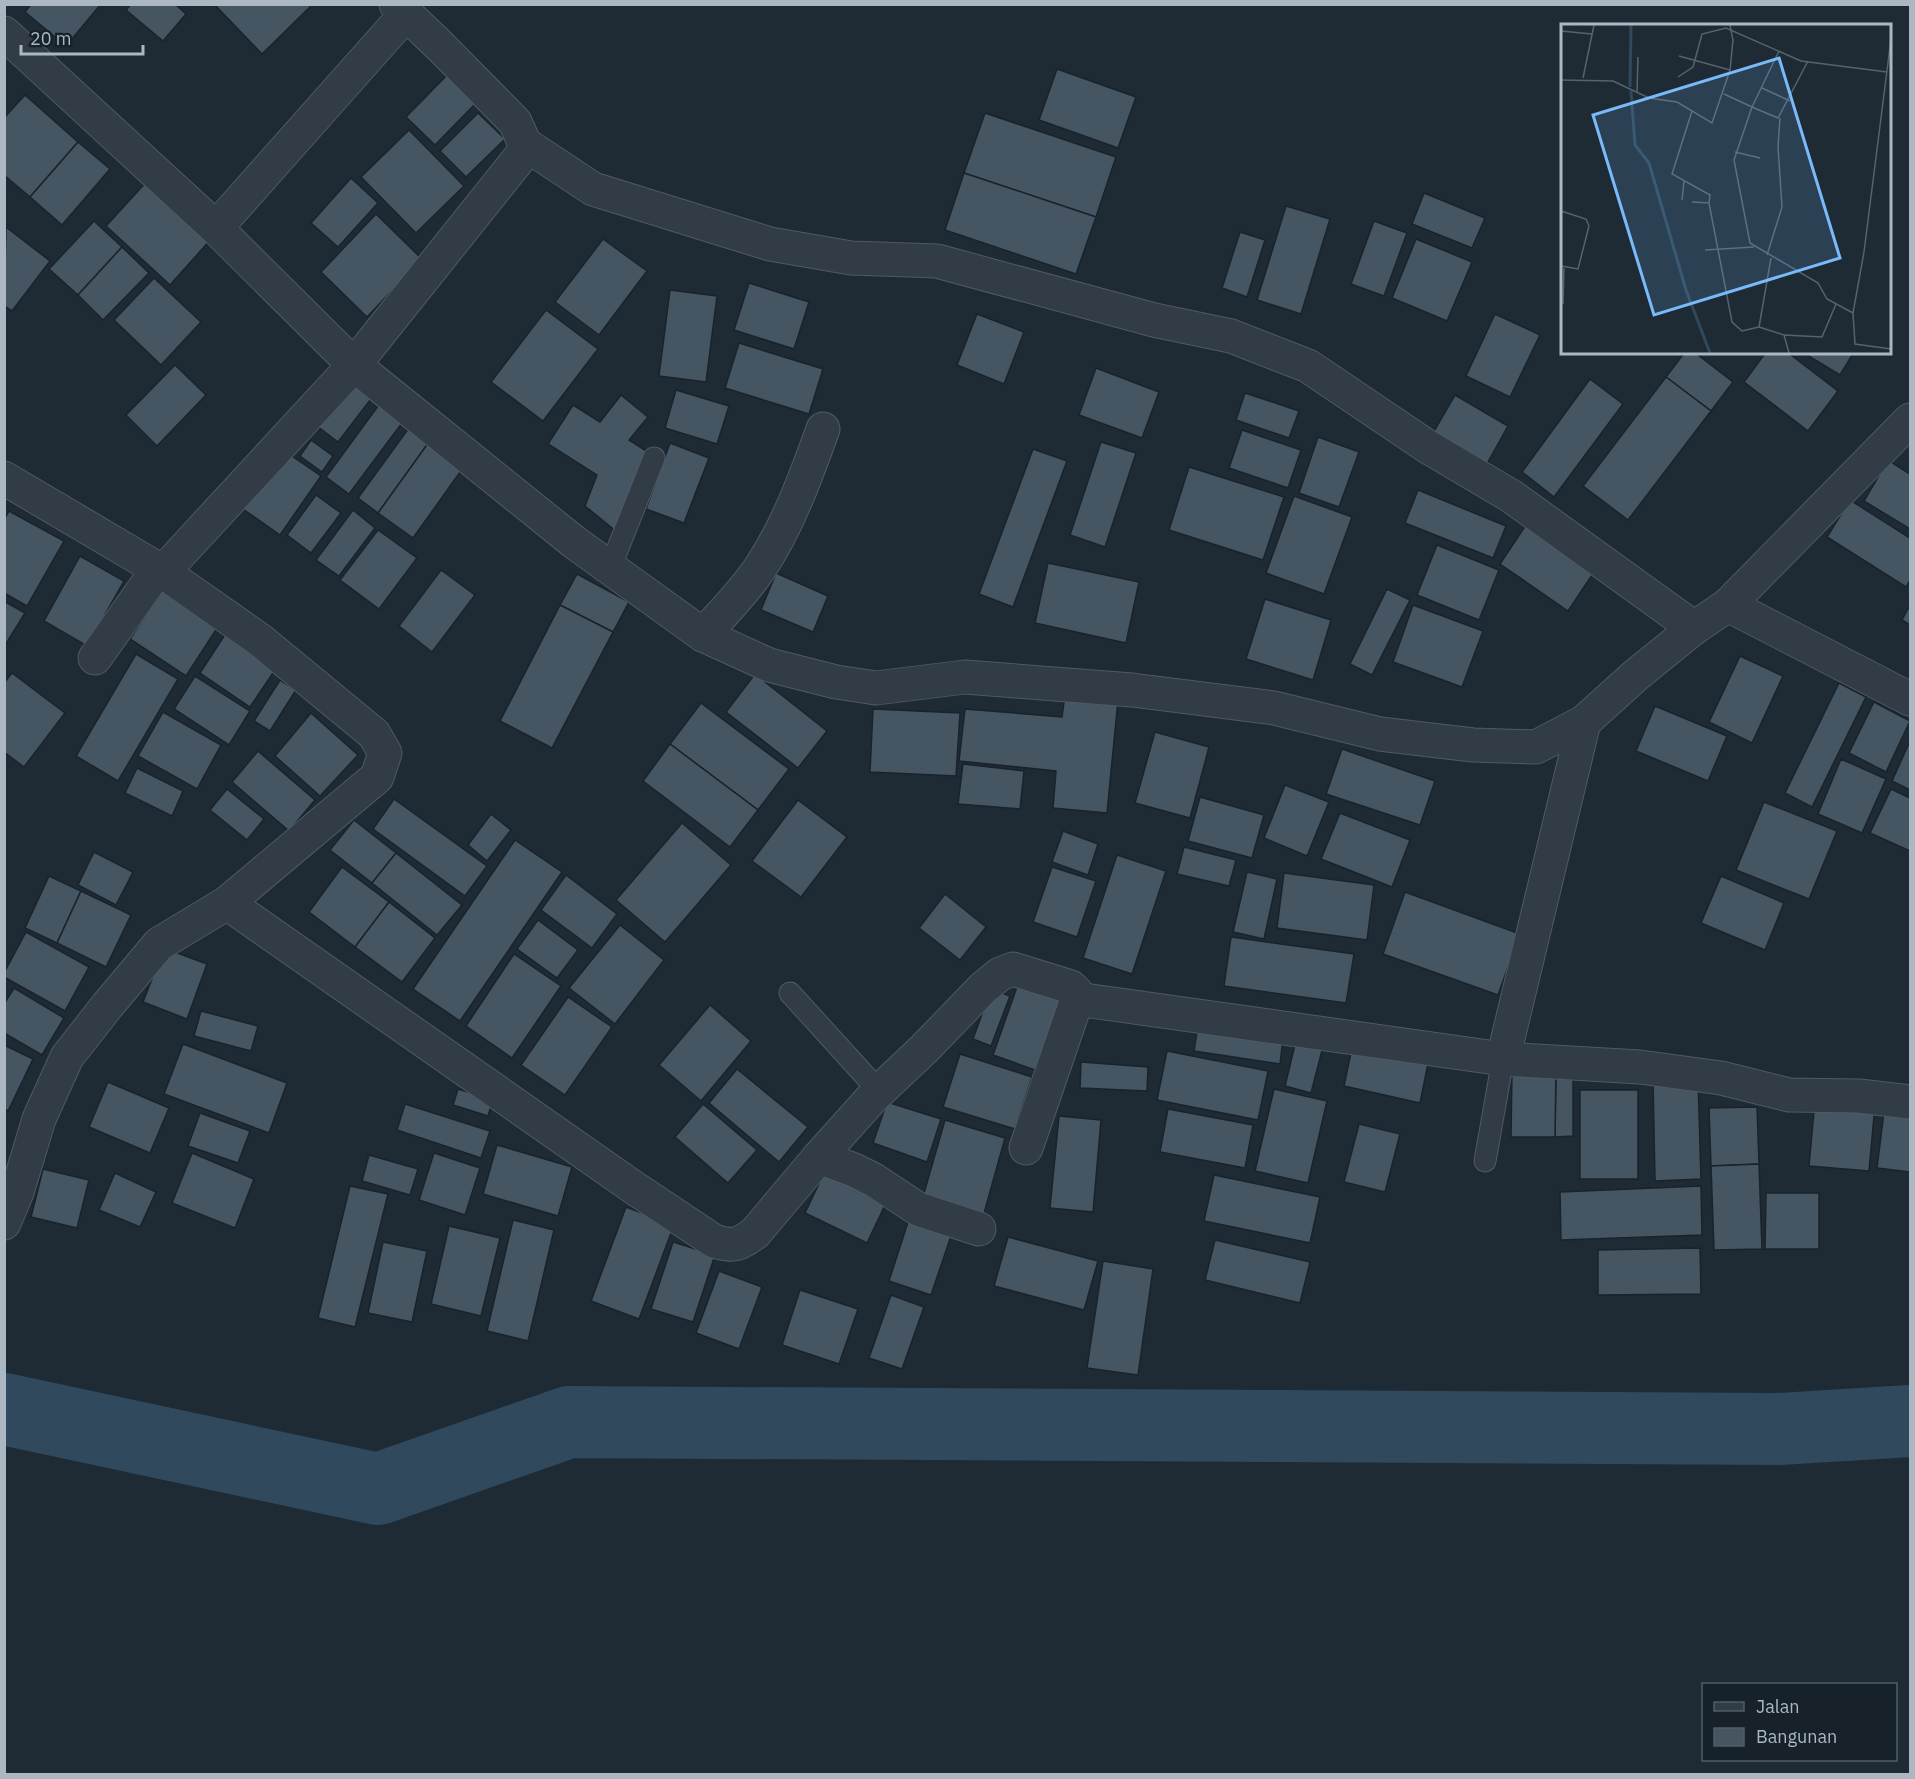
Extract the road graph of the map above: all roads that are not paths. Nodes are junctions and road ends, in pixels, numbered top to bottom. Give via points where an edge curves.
1 (401, 9) edge
2 (4, 33) edge
3 (525, 144) junction
4 (216, 228) junction
5 (354, 365) junction
6 (1911, 420) edge
7 (823, 429) dead end
8 (654, 458) dead end
9 (4, 478) edge
10 (610, 568) junction
11 (160, 570) junction
12 (1728, 605) junction
13 (1694, 628) junction
14 (703, 635) junction
15 (95, 658) dead end
16 (1911, 699) edge
17 (1584, 722) junction
18 (227, 903) junction
19 (790, 993) dead end
20 (1077, 999) junction
21 (1503, 1059) junction
22 (879, 1091) junction
23 (1911, 1102) edge
24 (1026, 1148) dead end
25 (819, 1157) junction
26 (1485, 1161) dead end
27 (4, 1223) edge
28 (979, 1229) dead end

1 - 3 street via 515,122
1 - 4 street
2 - 4 street
3 - 5 street via 525,151
3 - 13 street via 594,189 770,244 851,258 937,261 1154,320 1232,336 1308,366 1428,447 1510,496
4 - 5 street
5 - 10 street
5 - 11 street
6 - 12 street
7 - 14 street via 772,549 746,587
8 - 10 lane
9 - 11 street
10 - 14 street
11 - 15 street
11 - 18 street via 260,640 374,734 385,753 377,777
12 - 13 street
12 - 16 street
13 - 17 street
14 - 17 street via 769,665 876,688 965,676 1132,690 1274,708 1380,734 1473,745 1536,747
17 - 21 street
18 - 25 street via 714,1240 729,1246 742,1243 755,1233
18 - 27 street via 159,944 67,1057 39,1119
19 - 22 lane
20 - 21 street
20 - 22 street via 1071,987 1013,969 1000,974
20 - 24 street
21 - 23 street via 1640,1067 1721,1078 1789,1095 1859,1096
21 - 26 lane
22 - 25 street
25 - 28 street via 885,1186 918,1209

